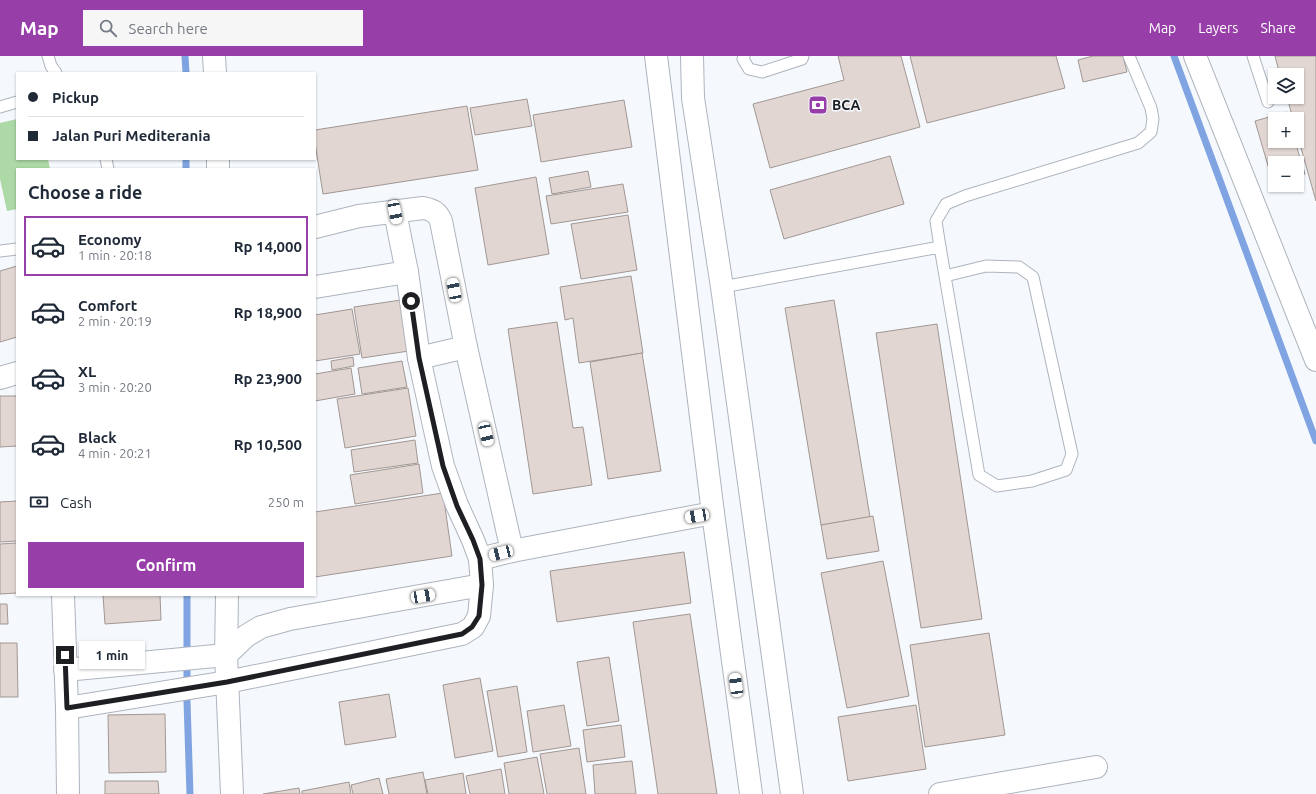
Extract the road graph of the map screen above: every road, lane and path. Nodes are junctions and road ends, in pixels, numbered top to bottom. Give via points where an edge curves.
1 (48, 56) edge
2 (214, 56) edge
3 (656, 56) edge
4 (692, 56) edge
5 (744, 56) edge
6 (804, 56) edge
7 (1129, 56) edge
8 (1195, 56) edge
9 (1253, 56) edge
10 (55, 72) edge
11 (215, 72) edge
12 (16, 102) edge
13 (1268, 102) dead end
14 (0, 107) edge
15 (395, 212) junction
16 (316, 227) edge
17 (940, 247) junction
18 (16, 249) edge
19 (0, 251) edge
20 (407, 272) junction
21 (945, 276) junction
22 (316, 287) edge
23 (722, 287) junction
24 (1309, 325) edge
25 (466, 347) junction
26 (419, 358) junction
27 (1316, 360) edge
28 (16, 373) edge
29 (0, 378) edge
30 (713, 513) junction
31 (512, 550) junction
32 (480, 559) junction
33 (482, 585) junction
34 (63, 596) edge
35 (227, 596) edge
36 (226, 655) junction
37 (65, 670) junction
38 (227, 682) junction
39 (67, 708) junction
40 (1096, 767) dead end
41 (68, 794) edge
42 (232, 794) edge
43 (751, 794) edge
44 (792, 794) edge
45 (940, 794) edge

1 - 10 lane
2 - 11 street
3 - 30 street
4 - 23 street via 693,98
5 - 6 lane via 743,59 749,69 762,72 802,59
7 - 17 lane via 1151,108 1151,132 1138,143 946,204 936,222
8 - 24 street
9 - 13 lane
12 - 14 lane
15 - 16 street via 359,216
15 - 20 street
15 - 25 street via 423,208 432,209 438,214
17 - 21 lane
17 - 23 lane
18 - 19 lane
20 - 22 street
20 - 26 street
21 - 21 lane via 980,475 997,486 1032,482 1066,470 1072,454 1033,277 1019,267 986,266
23 - 44 street
24 - 27 street
25 - 26 street
25 - 31 street
26 - 32 street via 443,466
28 - 29 street
30 - 31 street
30 - 43 street
31 - 32 street
32 - 33 street
33 - 36 street via 290,619 261,627 246,636
33 - 38 street via 479,616 472,627 462,634
34 - 37 street
35 - 36 street
36 - 37 street
36 - 38 street
37 - 39 street
38 - 39 street
38 - 42 street
39 - 41 street
40 - 45 street

